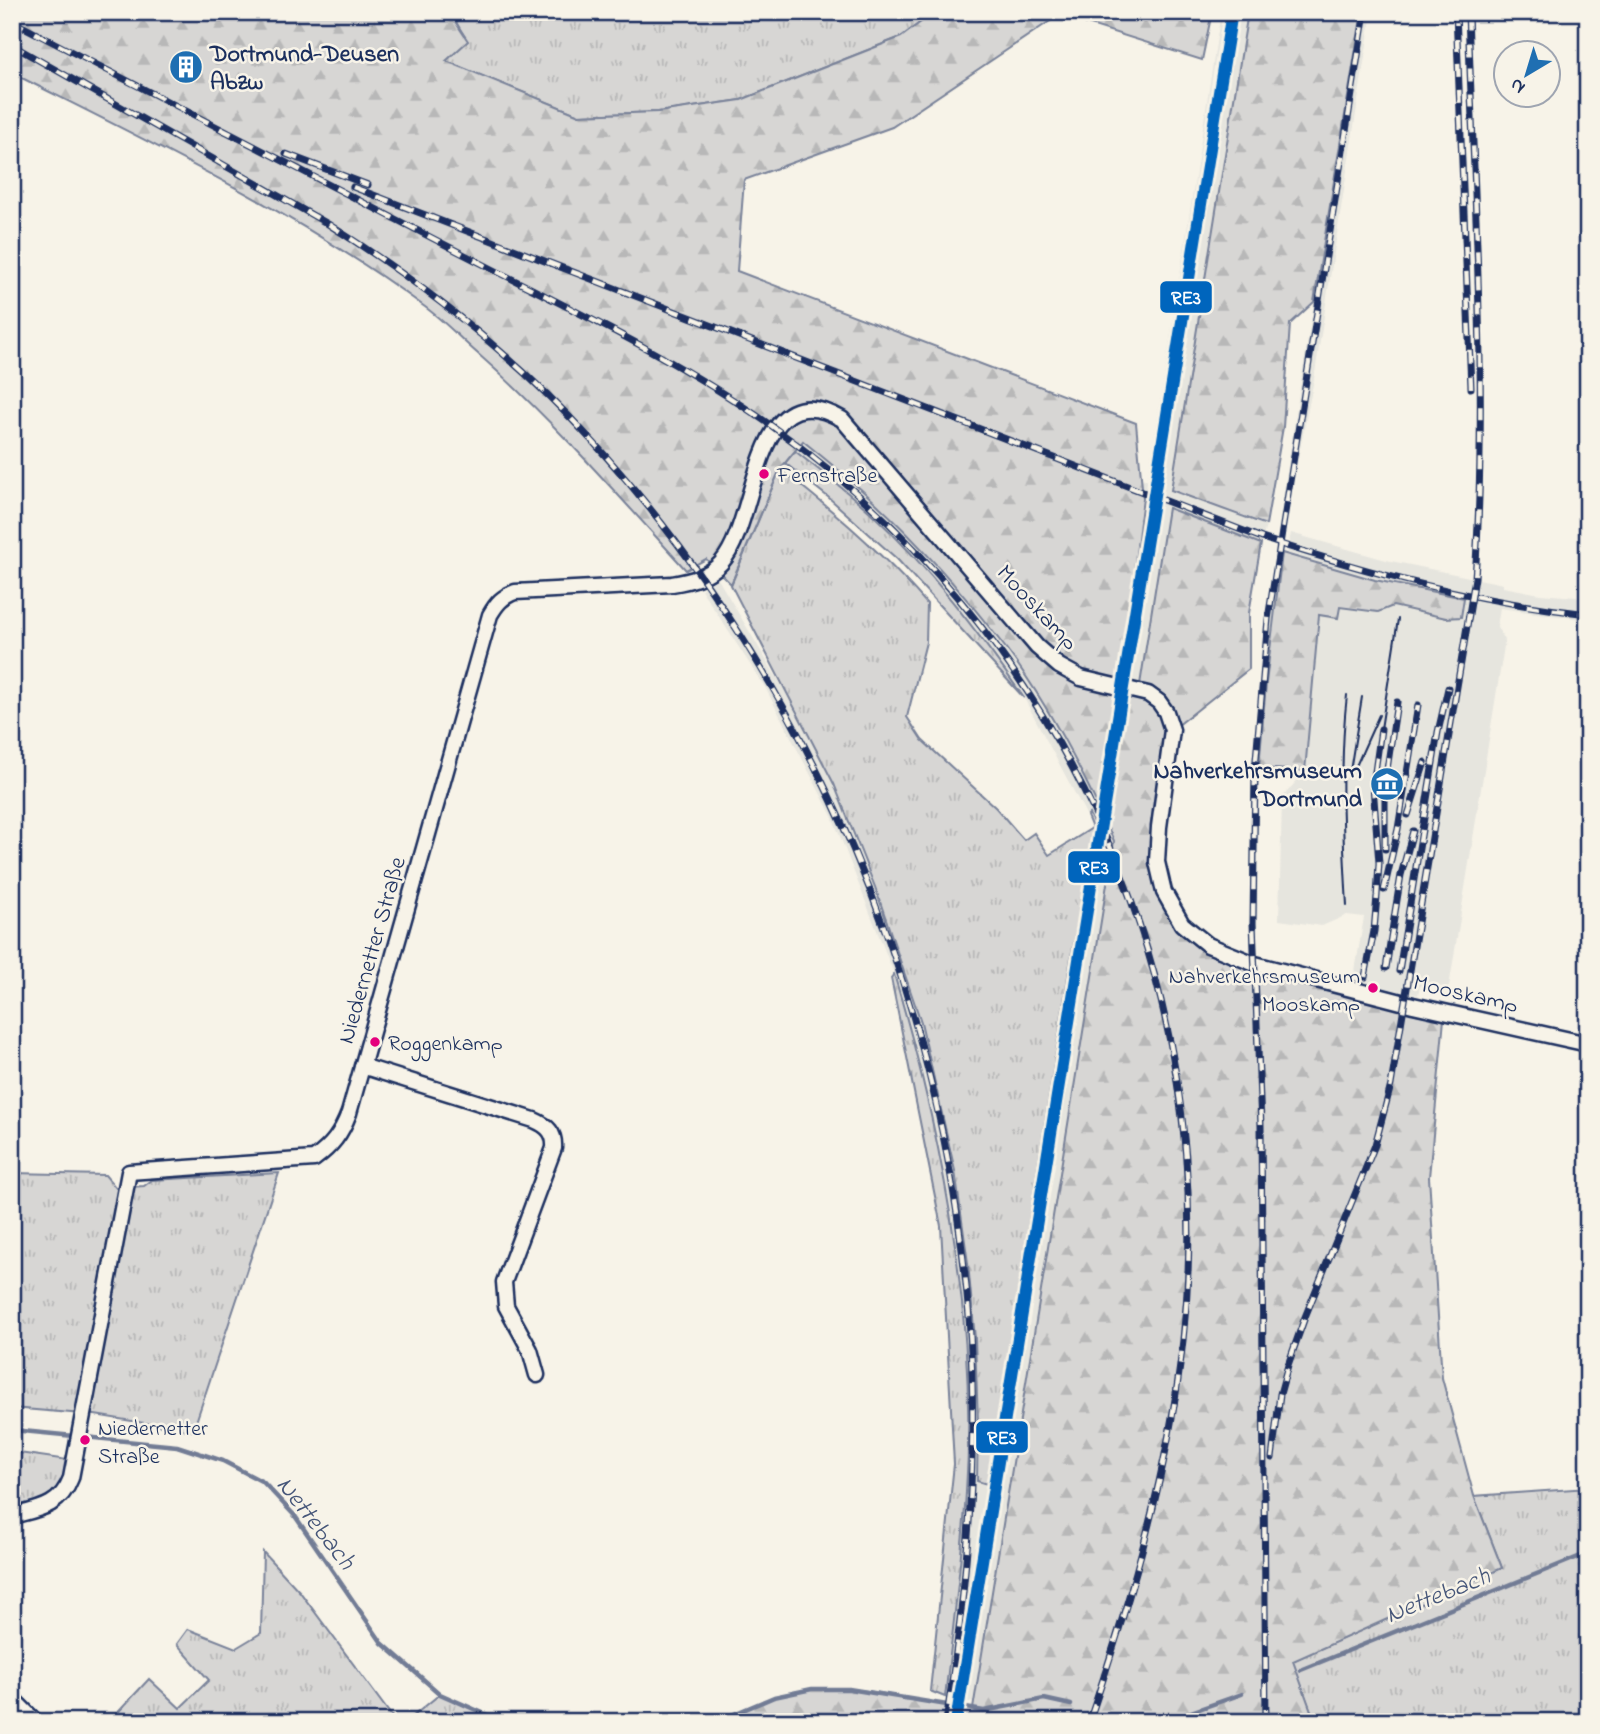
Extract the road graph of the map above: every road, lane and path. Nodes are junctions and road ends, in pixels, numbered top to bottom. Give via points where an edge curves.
1 (500, 599) joint
2 (1588, 1044) edge
3 (362, 1066) junction
4 (537, 1375) dead end
5 (12, 1516) edge
6 (12, 1698) edge
7 (36, 1722) edge

1 - 2 street, Mooskamp via 535,589 672,584 709,573 737,537 765,446 777,425 797,409 817,408 842,419 1037,648 1081,678 1148,694 1159,702 1172,730 1157,862 1164,892 1182,924 1208,945 1255,964
1 - 3 street, Niedernetter Straße via 490,615
3 - 4 street via 534,1120 553,1135 554,1148 504,1282 506,1306 530,1350
3 - 5 street, Niedernetter Straße via 342,1130 332,1146 314,1159 129,1172 71,1478 66,1492 47,1507
6 - 7 street

